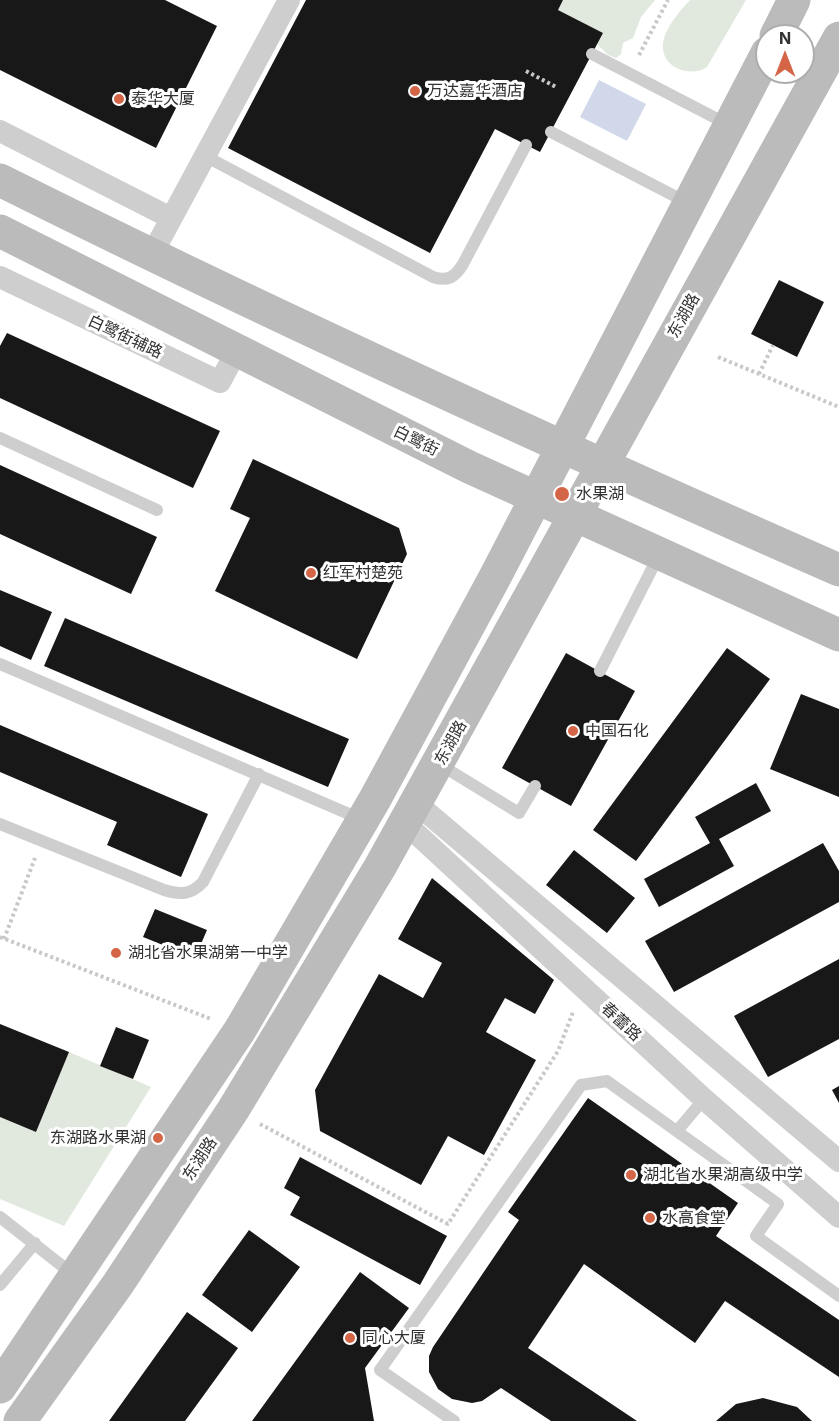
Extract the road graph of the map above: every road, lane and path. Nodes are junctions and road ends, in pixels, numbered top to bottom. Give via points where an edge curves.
1 (289, 0) edge
2 (668, 0) edge
3 (794, 0) edge
4 (782, 24) edge
5 (839, 38) edge
6 (592, 54) dead end
7 (526, 71) dead end
8 (630, 73) junction
9 (755, 77) edge
10 (556, 87) dead end
11 (730, 126) junction
12 (0, 131) edge
13 (551, 132) dead end
14 (526, 145) dead end
15 (205, 156) junction
16 (0, 180) edge
17 (689, 203) junction
18 (171, 218) junction
19 (0, 231) edge
20 (151, 256) junction
21 (1, 279) edge
22 (773, 345) dead end
23 (236, 352) junction
24 (718, 357) dead end
25 (759, 374) junction
26 (839, 407) edge
27 (0, 438) edge
28 (562, 446) junction
29 (602, 464) junction
30 (535, 498) junction
31 (157, 510) dead end
32 (576, 516) junction
33 (659, 554) junction
34 (839, 570) edge
35 (839, 635) edge
36 (0, 664) edge
37 (600, 671) dead end
38 (439, 764) junction
39 (259, 774) junction
40 (535, 786) dead end
41 (411, 814) junction
42 (363, 820) junction
43 (0, 824) edge
44 (42, 840) junction
45 (2, 938) edge
46 (583, 986) junction
47 (240, 1030) junction
48 (704, 1099) junction
49 (233, 1110) junction
50 (677, 1131) junction
51 (839, 1161) edge
52 (0, 1217) edge
53 (839, 1217) edge
54 (35, 1244) junction
55 (76, 1276) junction
56 (0, 1286) edge
57 (839, 1296) edge
58 (0, 1387) edge
59 (20, 1421) edge
60 (454, 1421) edge

1 - 15 street
2 - 8 path
3 - 4 main road
5 - 29 main road, 东湖路
6 - 8 lane
7 - 10 path
8 - 11 lane
9 - 11 main road
11 - 17 main road
12 - 18 street
13 - 17 lane
14 - 15 lane via 463,264 455,276 447,279 433,277
15 - 18 street
16 - 20 main road
17 - 28 main road
18 - 20 street
19 - 23 main road, 白鹭街
20 - 28 main road
21 - 23 street, 白鹭街辅路 via 220,382
22 - 25 path
23 - 30 main road, 白鹭街
24 - 25 path
25 - 26 path
27 - 31 lane
28 - 29 main road
28 - 30 main road
29 - 32 main road, 东湖路
29 - 34 main road
30 - 32 main road, 白鹭街
30 - 42 main road
32 - 33 main road, 白鹭街
32 - 38 main road, 东湖路
33 - 35 main road, 白鹭街
33 - 37 lane
36 - 39 lane
38 - 40 lane via 519,813
38 - 41 main road, 东湖路
39 - 42 lane
39 - 44 lane via 203,882 190,892 164,890
41 - 46 street, 春蕾路
41 - 49 main road, 东湖路
41 - 51 street, 春蕾路
42 - 47 main road
43 - 44 lane
44 - 45 path
45 - 47 path
46 - 48 street, 春蕾路
46 - 49 path via 558,1051 448,1224
47 - 55 main road
48 - 50 lane
48 - 53 street, 春蕾路
49 - 59 main road, 东湖路 via 118,1284
50 - 57 lane via 778,1204 756,1236
50 - 60 lane via 607,1081 581,1085 380,1370
52 - 54 lane
54 - 55 lane
54 - 56 lane
55 - 58 main road

